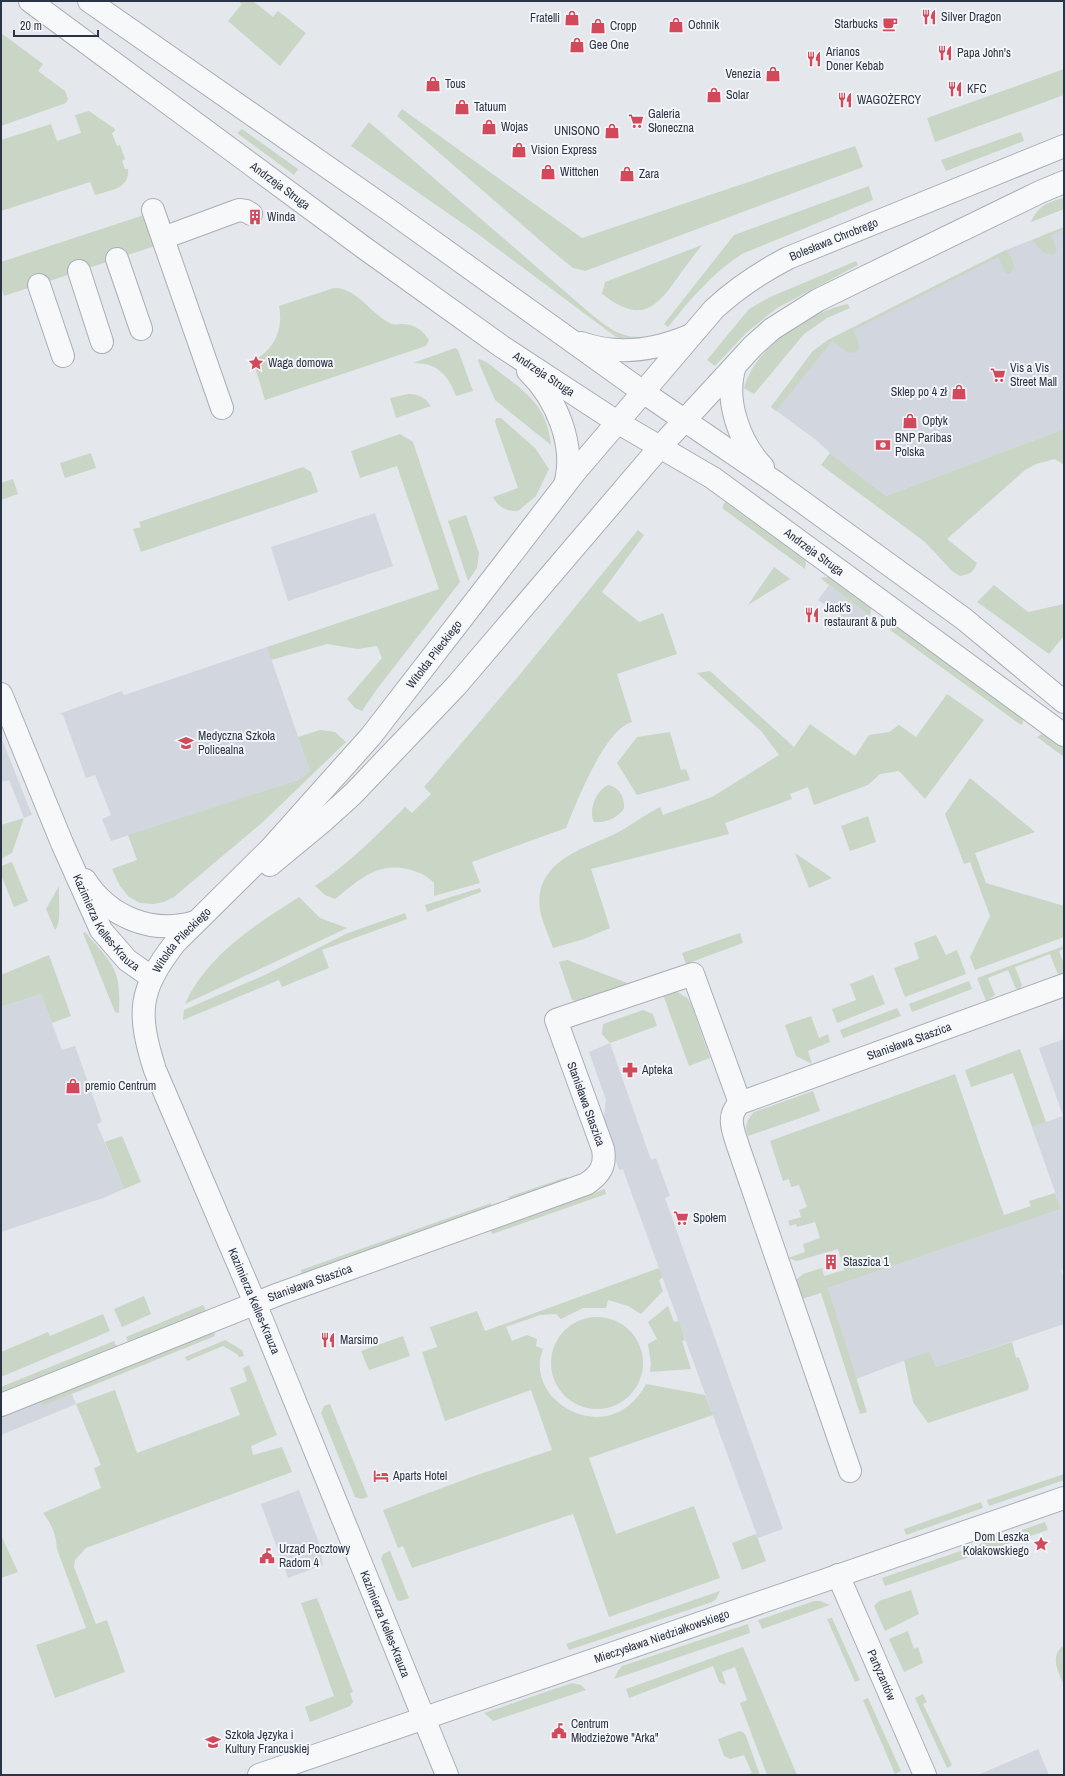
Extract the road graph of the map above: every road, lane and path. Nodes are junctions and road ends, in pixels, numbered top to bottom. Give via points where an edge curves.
1 (30, 1) edge
2 (89, 1) edge
3 (1064, 146) edge
4 (1064, 182) edge
5 (153, 210) dead end
6 (251, 214) dead end
7 (163, 238) junction
8 (118, 259) dead end
9 (79, 271) dead end
10 (39, 284) dead end
11 (141, 329) dead end
12 (691, 334) junction
13 (567, 338) junction
14 (102, 342) dead end
15 (501, 346) junction
16 (63, 356) dead end
17 (735, 366) junction
18 (642, 392) junction
19 (222, 408) dead end
20 (685, 420) junction
21 (617, 422) junction
22 (660, 447) junction
23 (775, 482) junction
24 (565, 486) junction
25 (1, 694) edge
26 (1064, 702) edge
27 (1064, 735) edge
28 (62, 844) junction
29 (213, 905) junction
30 (194, 922) junction
31 (151, 977) junction
32 (1064, 985) edge
33 (740, 1104) junction
34 (255, 1303) junction
35 (1, 1405) edge
36 (850, 1471) dead end
37 (1064, 1498) edge
38 (838, 1575) junction
39 (423, 1718) junction
40 (259, 1775) edge
41 (447, 1775) edge
42 (925, 1775) edge

1 - 15 street, Andrzeja Struga
2 - 13 street
3 - 12 street, Bolesława Chrobrego via 788,258 736,289
4 - 17 street via 932,243 818,300 772,329
5 - 7 street
6 - 7 street via 239,210
7 - 19 street
8 - 11 street
9 - 14 street
10 - 16 street
12 - 13 street via 675,342 631,350 604,349
12 - 18 street, Bolesława Chrobrego
13 - 18 street
15 - 21 street, Andrzeja Struga
15 - 24 street via 533,376 561,421 569,459
17 - 20 street
17 - 23 street via 730,383 736,418 749,448
18 - 20 street
18 - 21 street, Witolda Pileckiego
20 - 22 street
20 - 23 street
21 - 22 street, Andrzeja Struga
21 - 24 street, Witolda Pileckiego
22 - 27 street, Andrzeja Struga via 724,485
22 - 29 street, Witolda Pileckiego via 456,686 353,794 275,861
23 - 26 street via 964,619
24 - 29 street, Witolda Pileckiego via 371,736 271,848
25 - 28 street, Kazimierza Kelles-Krauza
28 - 30 street, Kazimierza Kelles-Krauza via 93,891 110,908 123,916 139,923 167,928
28 - 31 street, Kazimierza Kelles-Krauza via 101,930 127,960
29 - 30 street, Witolda Pileckiego
30 - 31 street, Witolda Pileckiego via 175,943
31 - 34 street, Kazimierza Kelles-Krauza via 144,1004 143,1023 154,1070
32 - 33 street, Stanisława Staszica
33 - 34 street, Stanisława Staszica via 694,974 556,1020 603,1149 605,1160 596,1178 586,1184
33 - 36 street via 731,1115 731,1125
34 - 35 street, Stanisława Staszica
34 - 39 street, Kazimierza Kelles-Krauza
37 - 38 street, Mieczysława Niedziałkowskiego
38 - 39 street, Mieczysława Niedziałkowskiego
38 - 42 street, Partyzantów
39 - 40 street, Mieczysława Niedziałkowskiego
39 - 41 street, Kazimierza Kelles-Krauza

